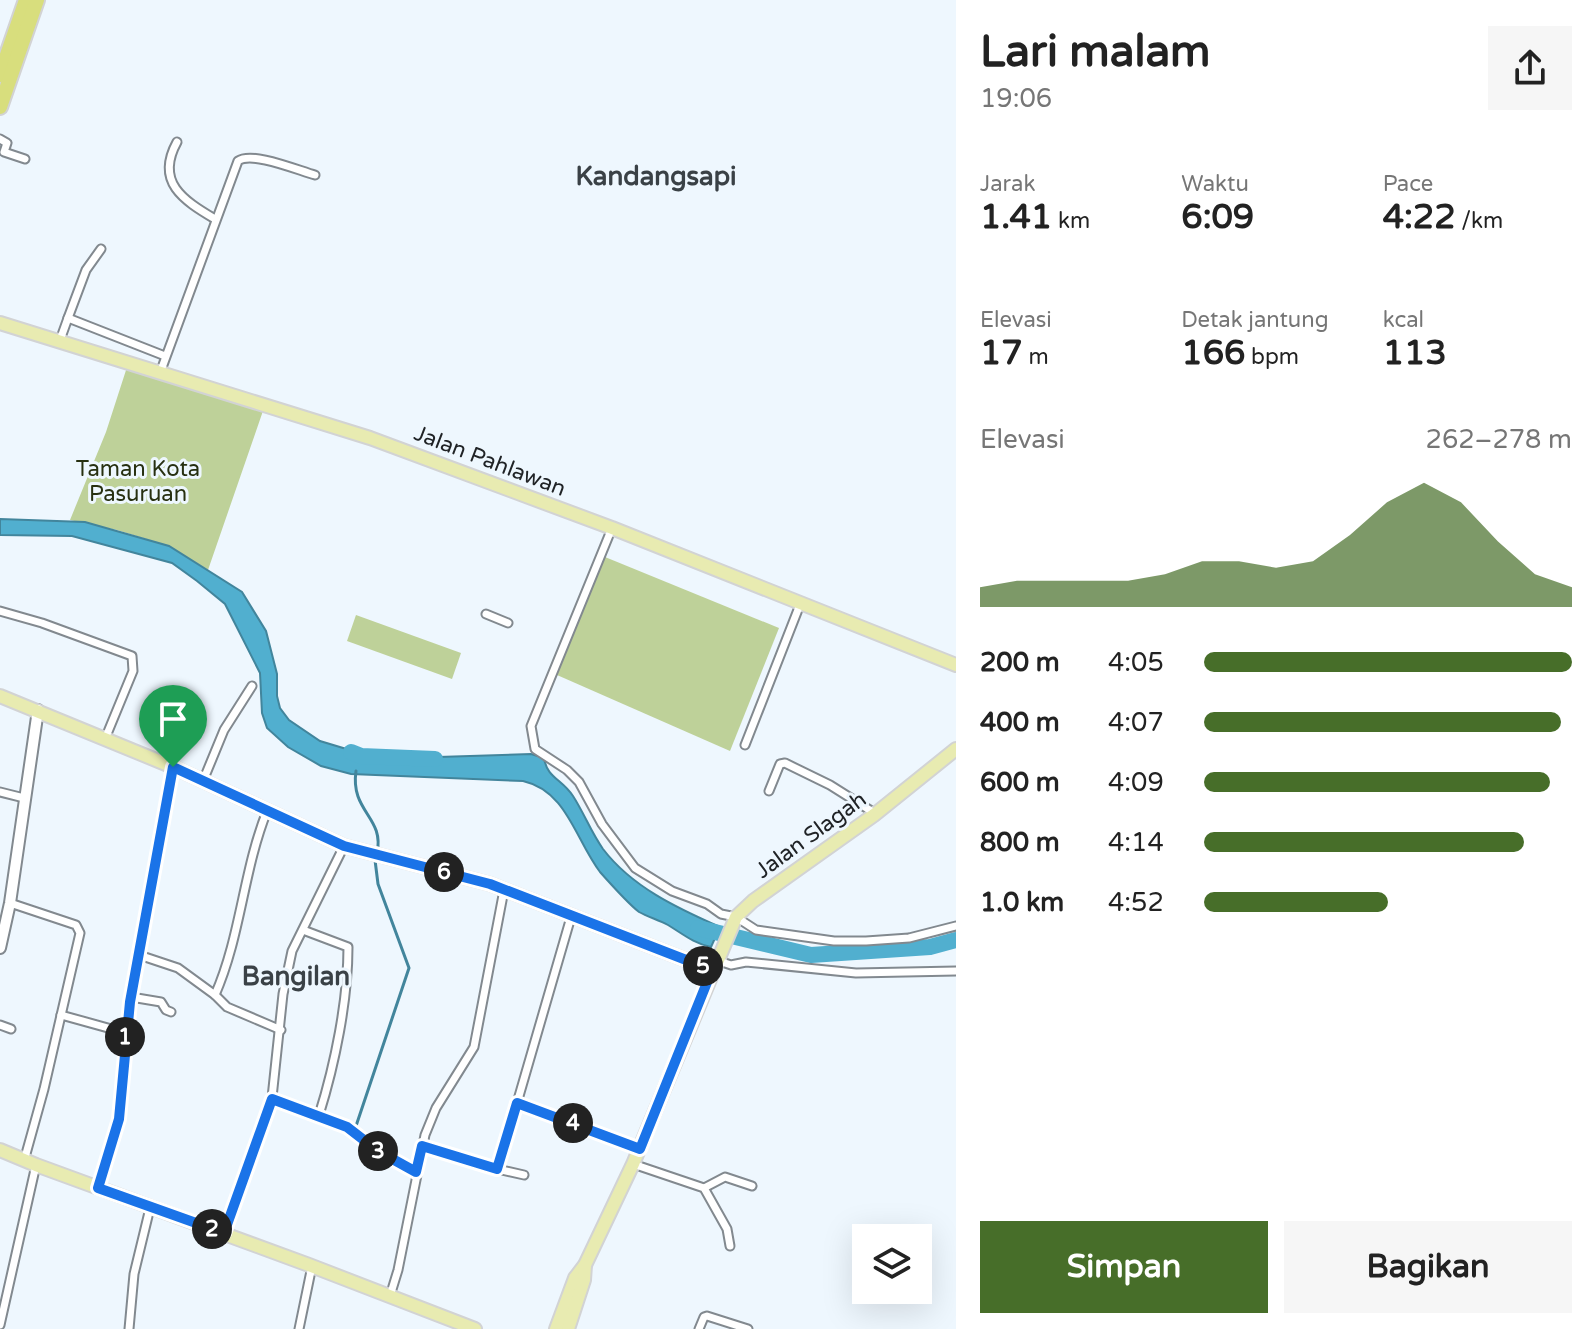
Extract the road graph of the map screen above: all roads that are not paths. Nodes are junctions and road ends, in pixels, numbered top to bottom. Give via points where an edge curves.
1 (26, 0) edge
2 (37, 0) edge
3 (1, 69) edge
4 (0, 107) edge
5 (0, 139) edge
6 (177, 142) dead end
7 (4, 152) junction
8 (25, 159) dead end
9 (0, 162) edge
10 (315, 175) dead end
11 (215, 219) junction
12 (101, 249) dead end
13 (68, 318) junction
14 (0, 323) edge
15 (59, 343) junction
16 (165, 356) junction
17 (160, 373) junction
18 (612, 528) junction
19 (801, 602) junction
20 (0, 611) edge
21 (486, 614) dead end
22 (508, 623) dead end
23 (956, 665) edge
24 (252, 686) dead end
25 (0, 696) edge
26 (38, 710) junction
27 (105, 739) junction
28 (745, 745) dead end
29 (956, 749) edge
30 (173, 767) junction
31 (203, 781) junction
32 (769, 791) dead end
33 (0, 792) edge
34 (24, 798) junction
35 (267, 811) junction
36 (876, 814) junction
37 (344, 846) junction
38 (504, 890) junction
39 (10, 903) junction
40 (571, 917) junction
41 (735, 918) junction
42 (956, 926) edge
43 (303, 930) junction
44 (0, 948) edge
45 (139, 955) junction
46 (715, 962) junction
47 (956, 971) edge
48 (212, 993) junction
49 (131, 997) junction
50 (171, 1012) dead end
51 (61, 1015) junction
52 (0, 1025) edge
53 (11, 1029) dead end
54 (281, 1030) junction
55 (126, 1033) junction
56 (272, 1099) junction
57 (517, 1103) junction
58 (319, 1115) junction
59 (422, 1146) junction
60 (640, 1149) junction
61 (0, 1150) edge
62 (30, 1163) junction
63 (633, 1164) junction
64 (497, 1169) junction
65 (416, 1172) junction
66 (524, 1175) dead end
67 (752, 1186) dead end
68 (98, 1188) junction
69 (704, 1188) junction
70 (150, 1208) junction
71 (224, 1233) junction
72 (730, 1246) dead end
73 (585, 1265) junction
74 (312, 1266) junction
75 (10, 1286) junction
76 (0, 1287) edge
77 (390, 1296) junction
78 (0, 1325) edge
79 (129, 1329) edge
80 (299, 1329) edge
81 (475, 1329) edge
82 (556, 1329) edge
83 (568, 1329) edge
84 (699, 1329) edge
85 (748, 1329) edge

1 - 3 highway
2 - 4 highway
5 - 7 street via 7,143
6 - 11 street via 169,175 189,203
7 - 8 street
7 - 9 street
10 - 11 street via 241,157
11 - 16 street
12 - 13 street via 86,270
13 - 15 street
13 - 16 street
14 - 15 main road, Jalan Pahlawan
15 - 17 main road, Jalan Pahlawan
16 - 17 street
17 - 18 main road, Jalan Pahlawan via 344,429
18 - 19 main road, Jalan Pahlawan
18 - 41 street via 531,726 535,749 579,782 635,868 672,891
19 - 23 main road, Jalan Pahlawan
19 - 28 street
20 - 27 street via 132,656 133,671
21 - 22 street
24 - 31 street via 224,730
25 - 26 main road
26 - 27 main road
26 - 34 street
27 - 30 main road
29 - 36 main road, Jalan Slagah
30 - 31 main road
30 - 45 street
31 - 35 main road
32 - 36 street via 785,763
33 - 34 street
34 - 39 street
35 - 37 main road
35 - 48 street via 234,940
36 - 41 main road, Jalan Slagah
37 - 38 main road
37 - 43 street
38 - 40 main road
38 - 59 street via 474,1047 436,1108
39 - 44 street
39 - 51 street via 79,929
40 - 46 main road
40 - 57 street
41 - 42 street via 756,930 834,941 909,938
41 - 46 main road, Jalan Slagah
43 - 54 street via 292,951
43 - 58 street via 348,947 335,1051
45 - 48 street via 178,968
45 - 49 street
46 - 47 street via 856,973
46 - 60 main road, Jalan Slagah
48 - 54 street via 227,1007
49 - 50 street via 161,1002
49 - 55 street
51 - 55 street
51 - 62 street
52 - 53 street
54 - 56 street
55 - 68 street via 119,1119
56 - 58 street
56 - 71 street
57 - 60 street
57 - 64 street
58 - 65 street
59 - 64 street
59 - 65 street
60 - 63 main road, Jalan Slagah
61 - 62 main road
62 - 68 main road
62 - 75 street
63 - 69 street
63 - 73 main road, Jalan Slagah
64 - 66 street
65 - 77 street
67 - 69 street via 725,1177
68 - 70 main road
69 - 72 street via 727,1229
70 - 71 main road
70 - 79 street via 134,1274
71 - 74 main road
73 - 82 main road
73 - 83 main road
74 - 77 main road
74 - 80 street
75 - 76 street
75 - 78 street
77 - 81 main road
84 - 85 street via 707,1316

